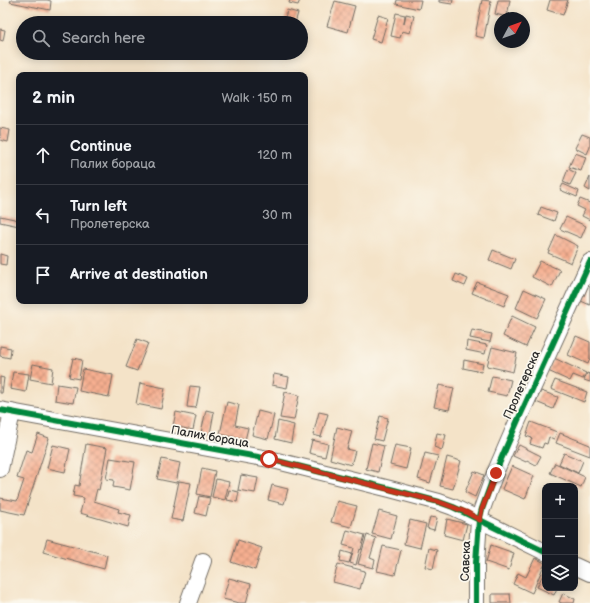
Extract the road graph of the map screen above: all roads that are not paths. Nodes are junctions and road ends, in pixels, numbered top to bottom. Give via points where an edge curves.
1 (590, 262) edge
2 (6, 411) edge
3 (0, 470) edge
4 (480, 520) junction
5 (542, 551) edge
6 (203, 560) dead end
7 (578, 567) edge
8 (590, 573) edge
9 (188, 603) edge
10 (476, 603) edge

1 - 4 street, Пролетерска via 518,420 486,497
2 - 3 street
2 - 4 street, Палих бораца via 269,459 439,502
4 - 5 street, Палих бораца
4 - 10 street, Савска
6 - 9 street
7 - 8 street

